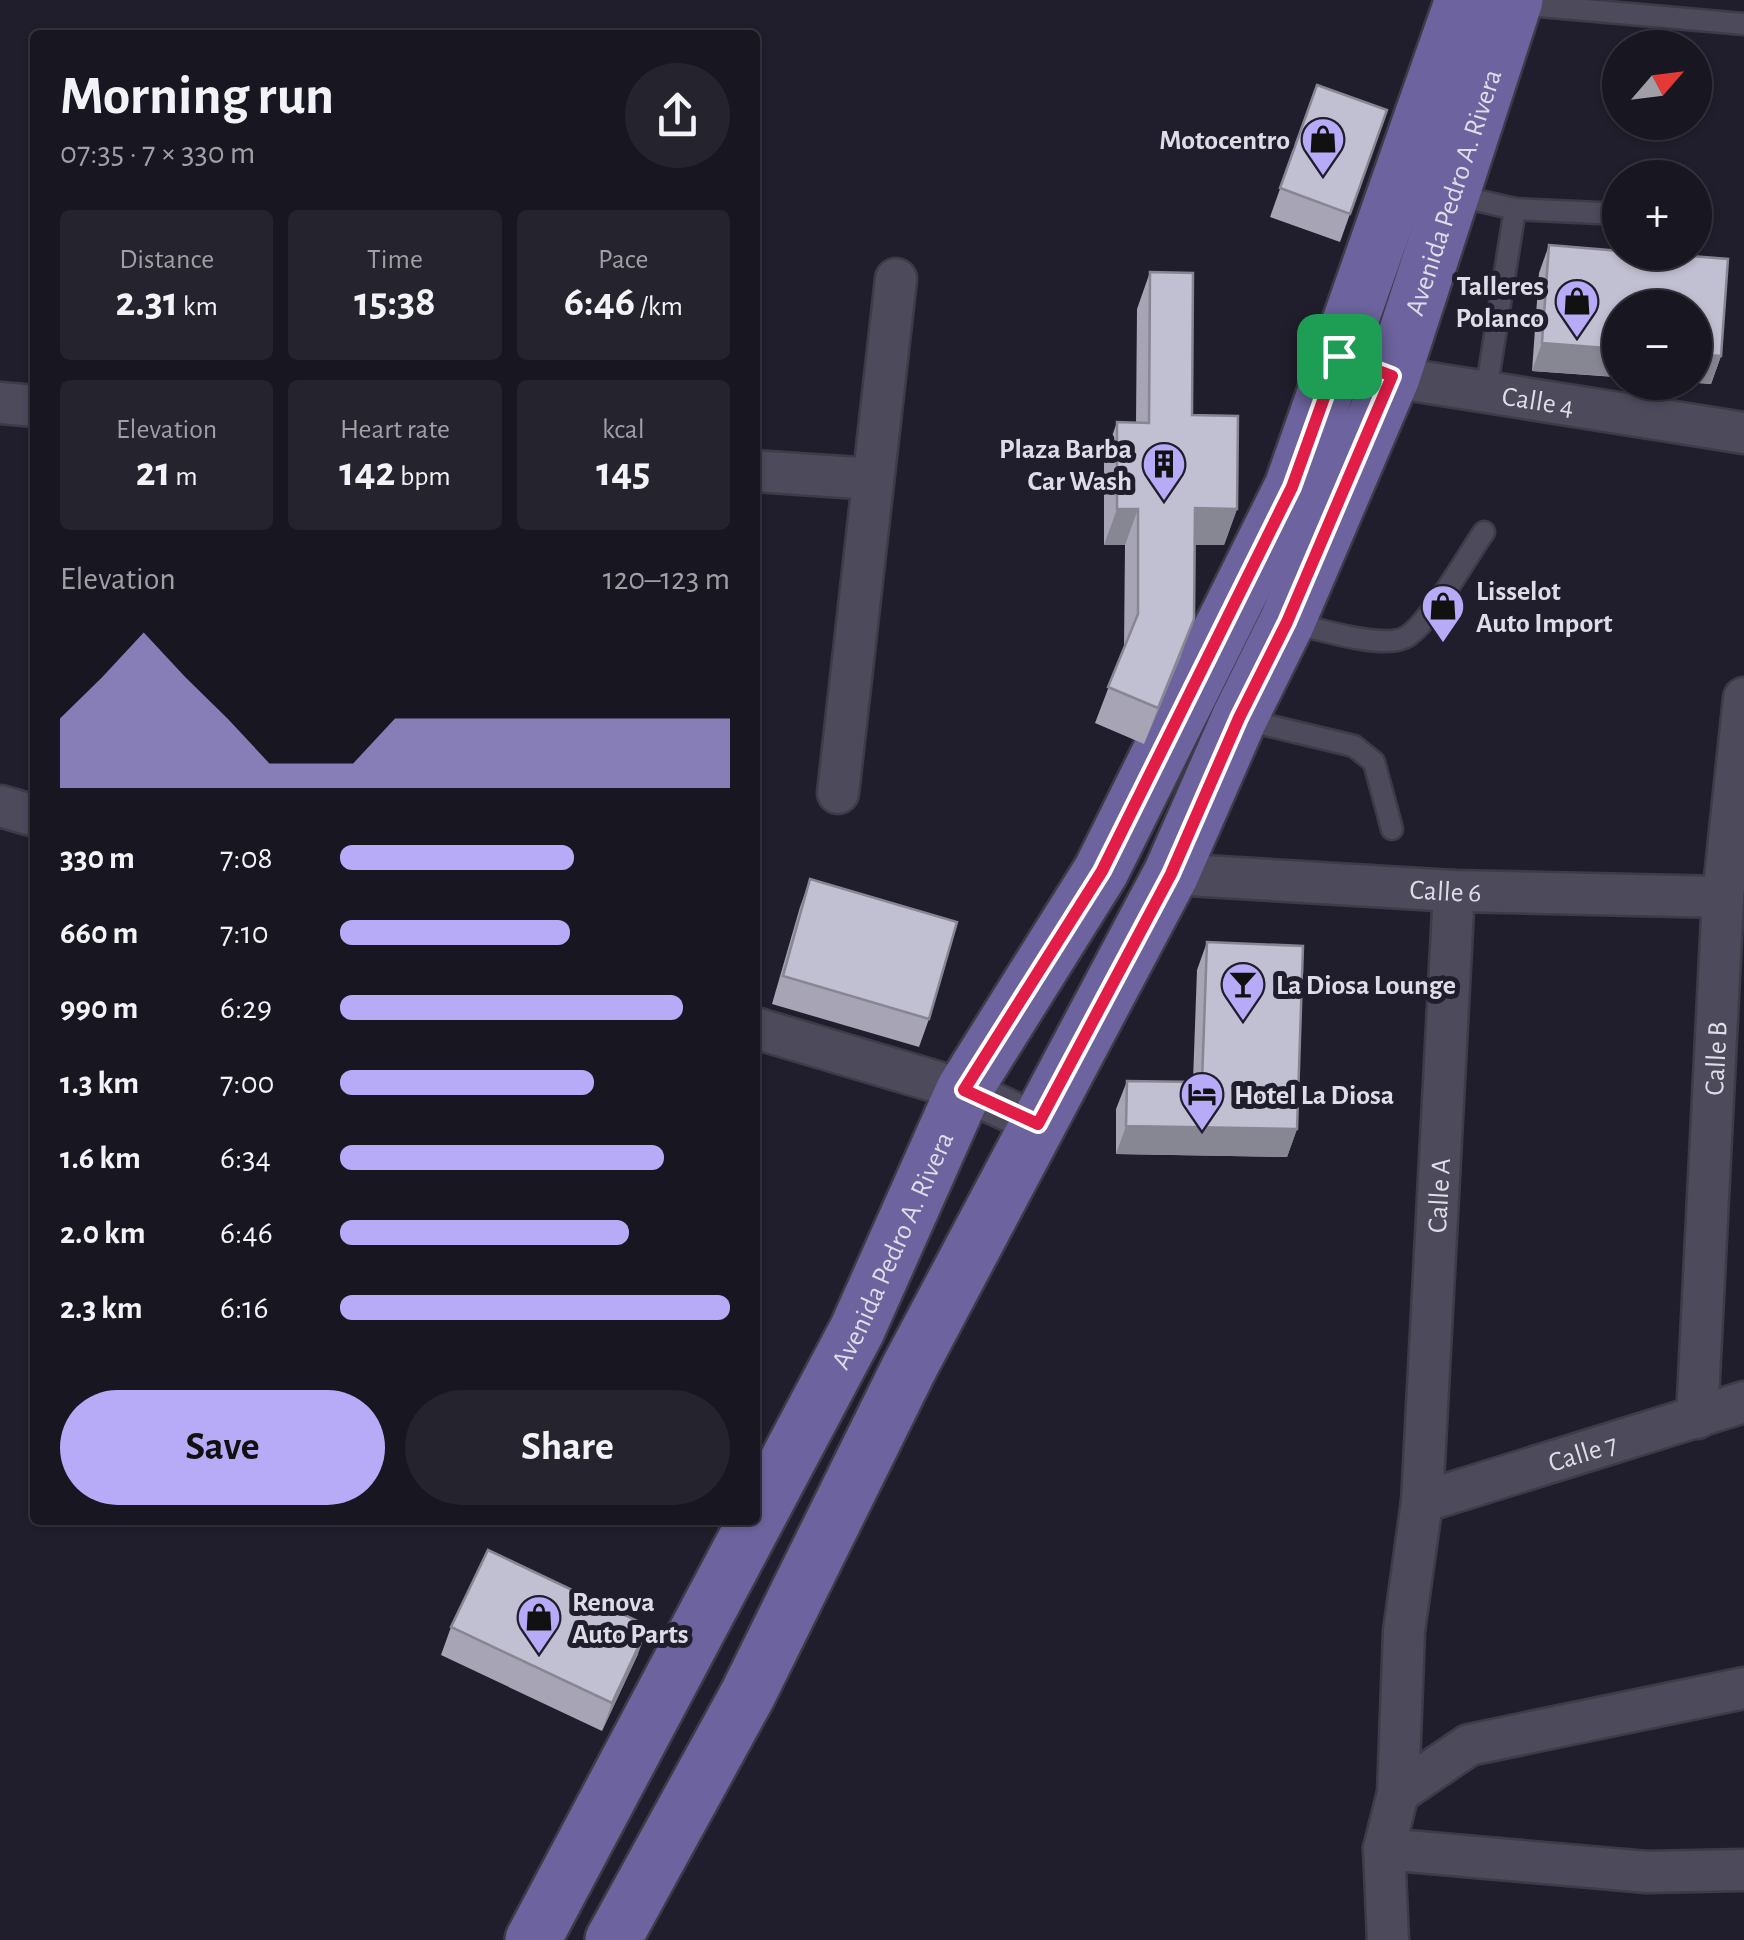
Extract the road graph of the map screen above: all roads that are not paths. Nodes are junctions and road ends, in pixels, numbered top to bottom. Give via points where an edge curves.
1 (1497, 1) edge
2 (1744, 24) edge
3 (1452, 194) junction
4 (1514, 208) junction
5 (1602, 213) edge
6 (896, 279) dead end
7 (1339, 356) junction
8 (1392, 376) junction
9 (1486, 392) junction
10 (0, 403) edge
11 (30, 406) edge
12 (1744, 433) edge
13 (760, 471) edge
14 (873, 479) junction
15 (1484, 532) dead end
16 (1287, 622) junction
17 (1744, 698) edge
18 (1239, 718) junction
19 (838, 793) dead end
20 (0, 806) edge
21 (30, 815) edge
22 (1392, 828) dead end
23 (1171, 874) junction
24 (1454, 891) junction
25 (1723, 898) junction
26 (760, 1029) edge
27 (964, 1090) junction
28 (1038, 1124) junction
29 (1744, 1402) edge
30 (1697, 1418) junction
31 (1422, 1502) junction
32 (760, 1514) edge
33 (754, 1525) edge
34 (1744, 1688) edge
35 (1398, 1793) junction
36 (1384, 1849) junction
37 (1744, 1870) edge
38 (533, 1940) edge
39 (613, 1940) edge
40 (1388, 1940) edge

1 - 2 lane
1 - 3 main road, Avenida Pedro A. Rivera
1 - 7 main road, Avenida Pedro A. Rivera
3 - 4 lane
3 - 8 main road, Avenida Pedro A. Rivera
4 - 5 lane
4 - 9 lane
6 - 14 street
7 - 8 street, Calle 4
7 - 27 main road, Avenida Pedro A. Rivera via 1292,487 1102,871
8 - 9 street, Calle 4
8 - 16 main road, Avenida Pedro A. Rivera
9 - 12 street, Calle 4
10 - 11 street
13 - 14 street
14 - 19 street
15 - 16 lane via 1418,629 1402,640
16 - 18 main road, Avenida Pedro A. Rivera
17 - 25 street, Calle B
18 - 22 lane via 1354,746 1374,762
18 - 23 main road, Avenida Pedro A. Rivera
20 - 21 street
23 - 24 street, Calle 6
23 - 28 main road, Avenida Pedro A. Rivera
24 - 25 street, Calle 6
24 - 31 street, Calle A
25 - 30 street, Calle B
26 - 27 street
27 - 28 street
27 - 32 main road, Avenida Pedro A. Rivera via 858,1330
28 - 39 main road, Avenida Pedro A. Rivera via 908,1368 748,1694
29 - 30 street, Calle 7
30 - 31 street, Calle 7
31 - 35 street, Calle A via 1404,1631
33 - 38 main road, Avenida Pedro A. Rivera
34 - 35 street via 1469,1745
35 - 36 street, Calle A
36 - 37 street via 1647,1872
36 - 40 street, Calle A

